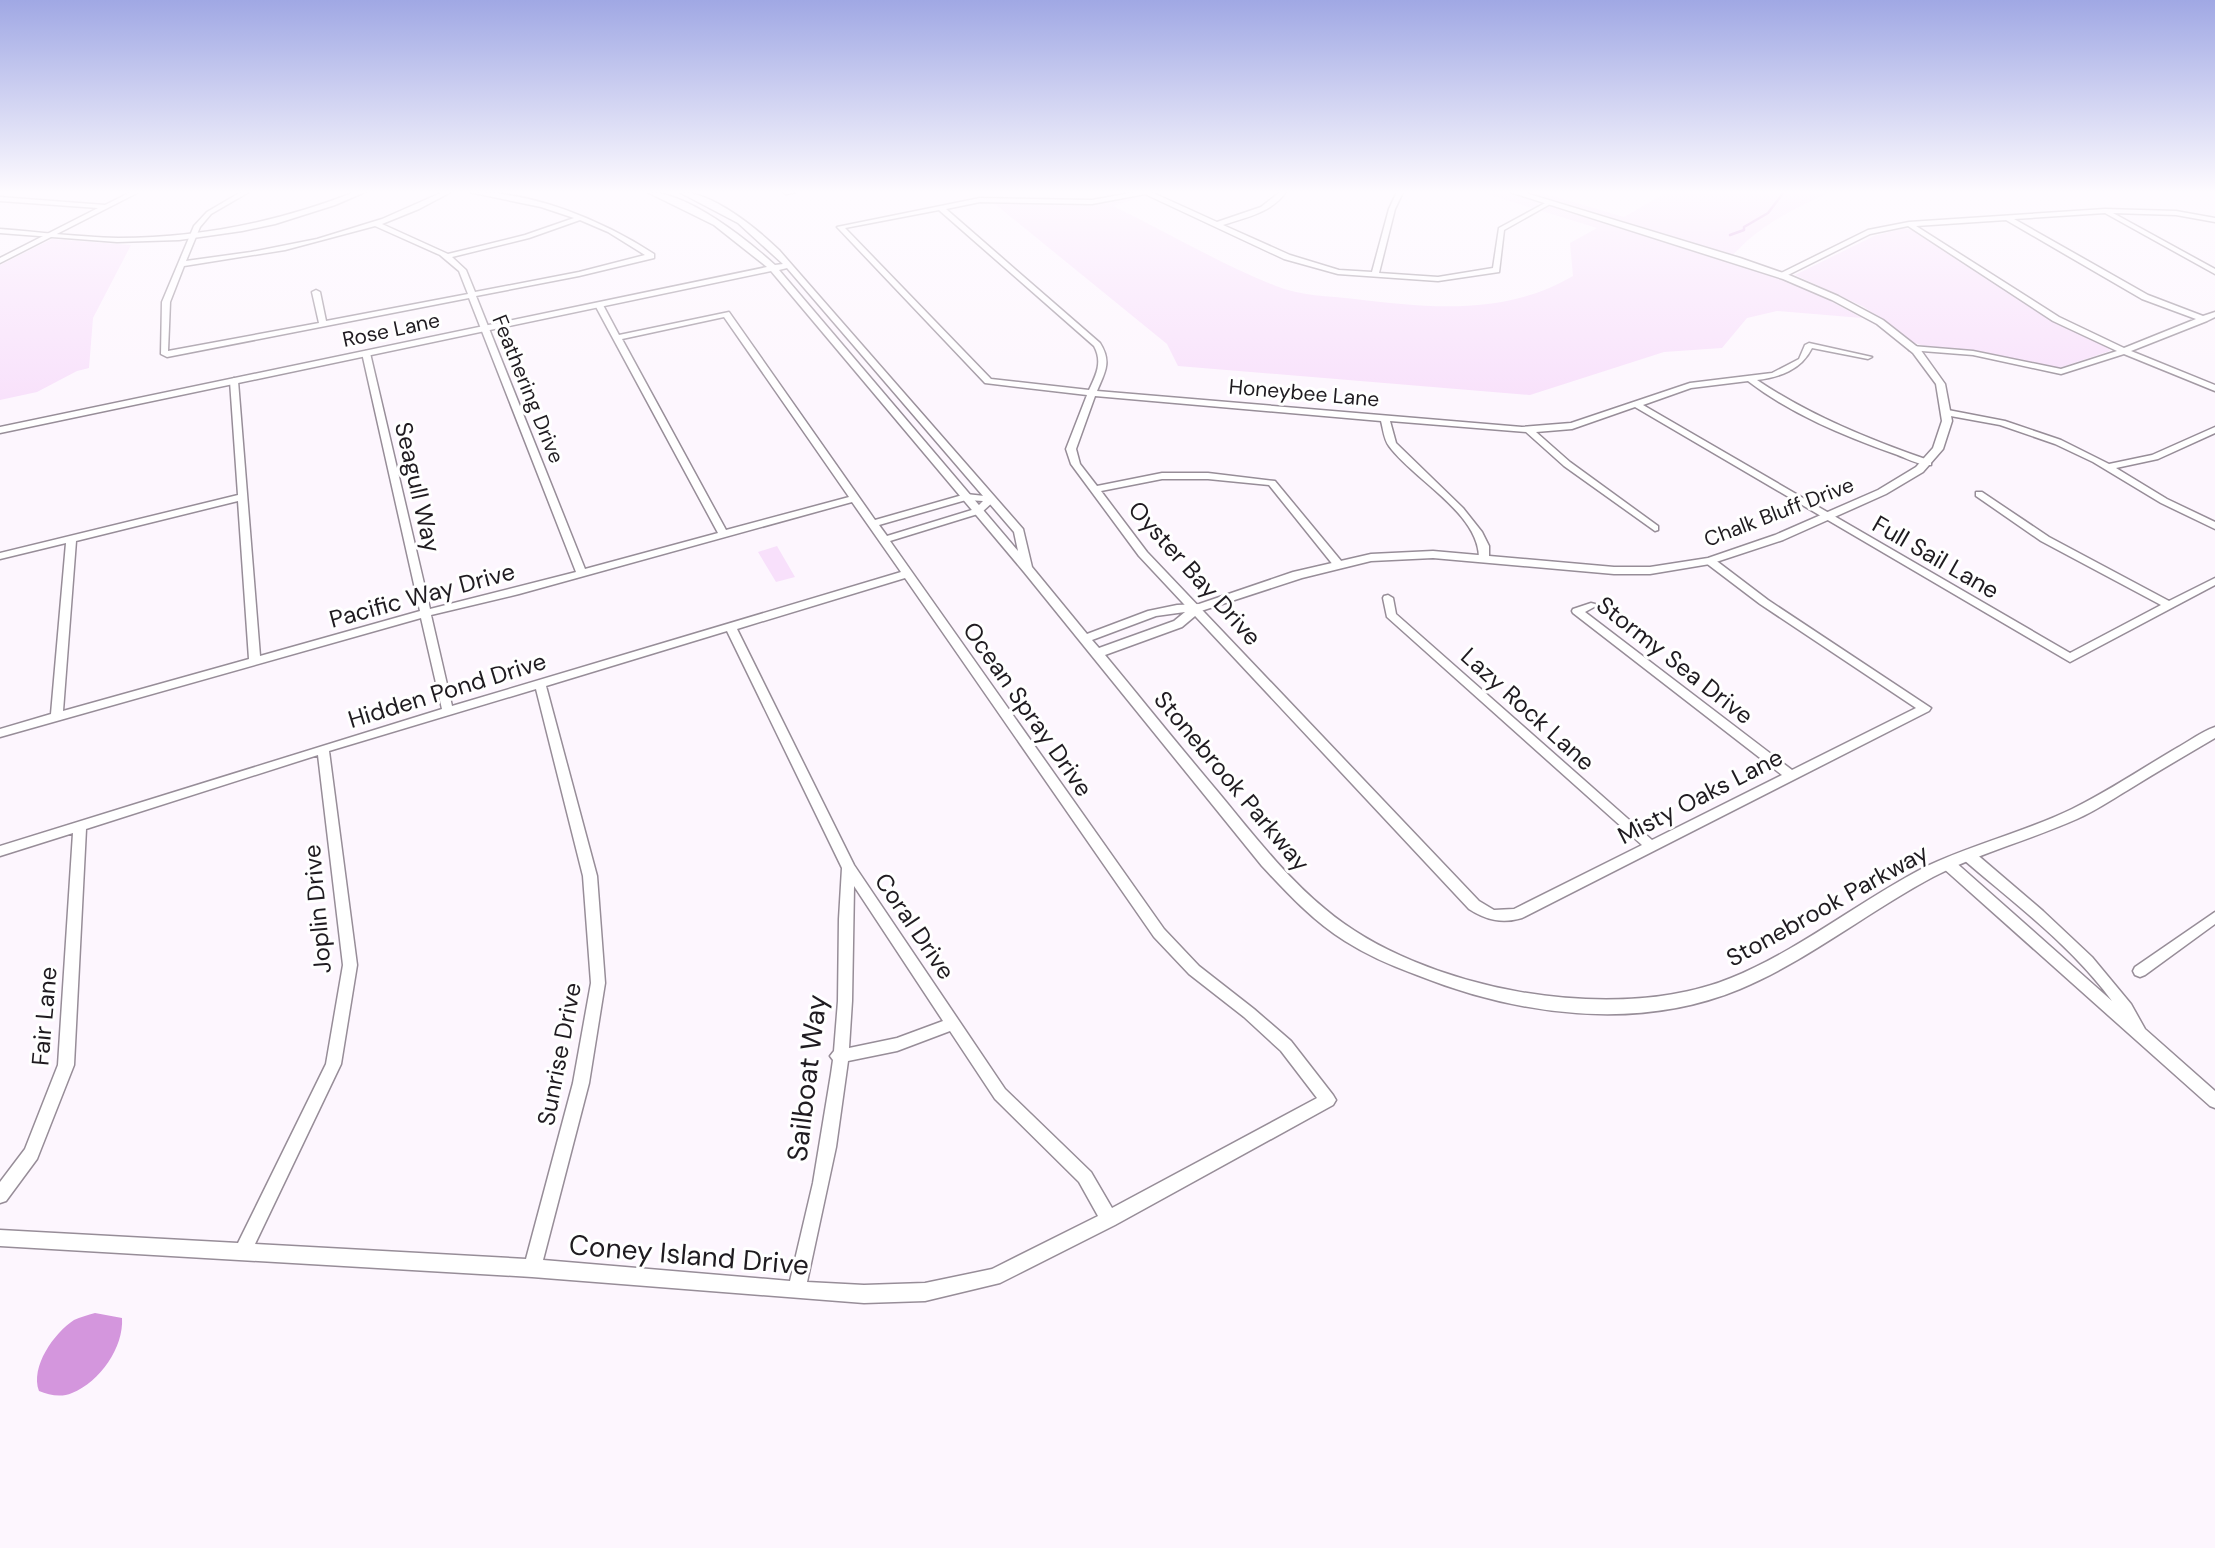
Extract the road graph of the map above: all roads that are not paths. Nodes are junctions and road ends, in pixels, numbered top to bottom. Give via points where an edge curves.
1 (182, 264) edge
2 (456, 264) edge
3 (619, 264) edge
4 (769, 264) edge
5 (876, 264) edge
6 (1005, 264) edge
7 (1307, 264) edge
8 (1378, 264) edge
9 (1497, 264) edge
10 (1751, 264) edge
11 (1803, 264) edge
12 (1971, 264) edge
13 (2088, 264) edge
14 (789, 265) joint
15 (773, 268) junction
16 (1783, 274) junction
17 (1375, 275) junction
18 (316, 292) dead end
19 (473, 295) junction
20 (599, 305) junction
21 (2215, 314) edge
22 (2204, 319) junction
23 (323, 325) junction
24 (485, 329) junction
25 (616, 338) junction
26 (1912, 348) junction
27 (2124, 351) junction
28 (366, 354) junction
29 (167, 355) joint
30 (1868, 357) dead end
31 (1752, 380) junction
32 (234, 381) junction
33 (2215, 388) edge
34 (1091, 393) junction
35 (1637, 405) junction
36 (1948, 413) junction
37 (1385, 418) junction
38 (0, 430) edge
39 (1529, 430) junction
40 (2215, 430) edge
41 (1928, 463) junction
42 (2107, 467) junction
43 (1095, 489) junction
44 (1979, 494) dead end
45 (243, 497) junction
46 (966, 497) junction
47 (855, 498) junction
48 (991, 499) junction
49 (978, 511) junction
50 (1826, 516) junction
51 (873, 524) junction
52 (2215, 526) edge
53 (1654, 528) dead end
54 (724, 535) junction
55 (71, 539) junction
56 (884, 540) junction
57 (0, 556) edge
58 (1484, 558) junction
59 (1710, 561) junction
60 (1338, 564) junction
61 (1028, 570) junction
62 (582, 574) junction
63 (907, 574) junction
64 (2215, 581) edge
65 (1388, 598) dead end
66 (2169, 605) junction
67 (1591, 606) dead end
68 (1196, 609) junction
69 (425, 613) junction
70 (730, 626) junction
71 (1084, 639) junction
72 (1096, 654) junction
73 (255, 661) junction
74 (540, 684) junction
75 (448, 712) junction
76 (57, 717) junction
77 (2215, 732) edge
78 (0, 733) edge
79 (323, 749) junction
80 (1791, 775) junction
81 (80, 826) junction
82 (1651, 846) junction
83 (0, 851) edge
84 (1969, 856) junction
85 (1948, 864) junction
86 (849, 868) junction
87 (1493, 915) joint
88 (2215, 916) edge
89 (2140, 971) dead end
90 (953, 1023) junction
91 (2138, 1031) junction
92 (838, 1056) junction
93 (1328, 1100) joint
94 (2215, 1101) edge
95 (0, 1195) edge
96 (1109, 1219) junction
97 (0, 1238) edge
98 (242, 1253) junction
99 (532, 1268) junction
100 (796, 1290) junction

1 - 29 street via 165,308
2 - 19 street, Feathering Drive
3 - 19 street
4 - 15 street, Stonebrook Parkway
5 - 34 street, Honeybee Lane via 988,381
6 - 34 street, Oyster Bay Drive via 1097,345 1103,367
7 - 17 street
8 - 17 street
9 - 17 street via 1496,270 1438,279
10 - 16 street
11 - 16 street
12 - 27 street via 2056,319
13 - 22 street via 2145,297
14 - 15 street, Rose Lane
14 - 48 street, Stonebrook Parkway
15 - 20 street, Rose Lane
15 - 46 street, Stonebrook Parkway
16 - 26 street via 1857,309
18 - 23 street
19 - 23 street
19 - 24 street, Feathering Drive
20 - 24 street, Rose Lane
20 - 25 street
21 - 22 street
22 - 27 street
23 - 29 street
24 - 28 street, Rose Lane
24 - 62 street, Feathering Drive
25 - 47 street, Ocean Spray Drive via 726,314
25 - 54 street
26 - 27 street via 1973,353 2060,372
26 - 36 street via 1943,391
27 - 33 street
28 - 32 street, Rose Lane
28 - 69 street, Seagull Way
30 - 31 street, Honeybee Lane via 1809,345 1802,360 1791,367
31 - 35 street, Honeybee Lane via 1690,386
31 - 41 street via 1812,416
32 - 38 street, Rose Lane
32 - 45 street
34 - 37 street, Honeybee Lane
34 - 43 street, Oyster Bay Drive via 1071,449
35 - 39 street, Honeybee Lane via 1572,426
35 - 50 street, Full Sail Lane
36 - 41 street, Chalk Bluff Drive via 1943,439
36 - 42 street via 2030,432
37 - 39 street, Honeybee Lane
37 - 58 street via 1392,444 1479,534
39 - 53 street
40 - 42 street via 2155,457
41 - 50 street, Chalk Bluff Drive via 1897,485
42 - 52 street
43 - 60 street via 1162,476 1272,483
43 - 68 street, Oyster Bay Drive via 1143,554
44 - 66 street via 2045,539
45 - 55 street
45 - 73 street
46 - 48 street
46 - 49 street, Stonebrook Parkway
46 - 51 street
47 - 51 street, Ocean Spray Drive
47 - 54 street, Pacific Way Drive
48 - 49 street
48 - 61 street, Stonebrook Parkway via 1019,530
49 - 56 street
49 - 61 street, Stonebrook Parkway
50 - 59 street, Chalk Bluff Drive
50 - 66 street, Full Sail Lane via 2070,658
51 - 56 street, Ocean Spray Drive
54 - 62 street, Pacific Way Drive
55 - 57 street
55 - 76 street
56 - 63 street, Ocean Spray Drive
58 - 59 street, Chalk Bluff Drive via 1625,570
58 - 60 street, Chalk Bluff Drive via 1396,555
59 - 80 street, Misty Oaks Lane via 1925,708
60 - 68 street, Chalk Bluff Drive
61 - 71 street, Stonebrook Parkway
62 - 69 street, Pacific Way Drive
63 - 70 street, Hidden Pond Drive
63 - 93 street, Ocean Spray Drive via 1159,933 1194,970 1286,1046
64 - 66 street
65 - 82 street, Lazy Rock Lane via 1391,615
67 - 80 street, Stormy Sea Drive via 1577,611
68 - 71 street, Chalk Bluff Drive via 1172,609
68 - 72 street, Chalk Bluff Drive via 1178,624
68 - 87 street, Oyster Bay Drive via 1474,905
69 - 73 street, Pacific Way Drive
69 - 75 street, Seagull Way
70 - 74 street, Hidden Pond Drive
70 - 86 street, Coral Drive
71 - 72 street, Stonebrook Parkway
72 - 85 street, Stonebrook Parkway via 1266,862 1303,899 1353,938 1473,989 1517,998 1618,1006 1694,997 1767,968
73 - 76 street, Pacific Way Drive
74 - 75 street, Hidden Pond Drive
74 - 99 street, Sunrise Drive via 590,876 598,983 581,1083
75 - 79 street, Hidden Pond Drive
76 - 78 street, Pacific Way Drive
77 - 84 street, Stonebrook Parkway via 2076,814
79 - 81 street, Hidden Pond Drive
79 - 98 street, Joplin Drive via 350,965 333,1064
80 - 82 street, Misty Oaks Lane
81 - 83 street, Hidden Pond Drive
81 - 95 street, Fair Lane via 66,1065 32,1154
82 - 87 street, Misty Oaks Lane via 1517,914
84 - 85 street, Stonebrook Parkway
84 - 91 street via 2081,955 2131,1013
85 - 91 street
86 - 90 street, Coral Drive
86 - 92 street, Sailboat Way via 844,912 845,1001
88 - 89 street
90 - 92 street via 915,1041
90 - 96 street, Coral Drive via 1000,1094 1085,1177
91 - 94 street
92 - 100 street, Sailboat Way via 818,1205
93 - 96 street, Coney Island Drive
96 - 100 street, Coney Island Drive via 995,1277 925,1292
97 - 98 street, Coney Island Drive
98 - 99 street, Coney Island Drive
99 - 100 street, Coney Island Drive

